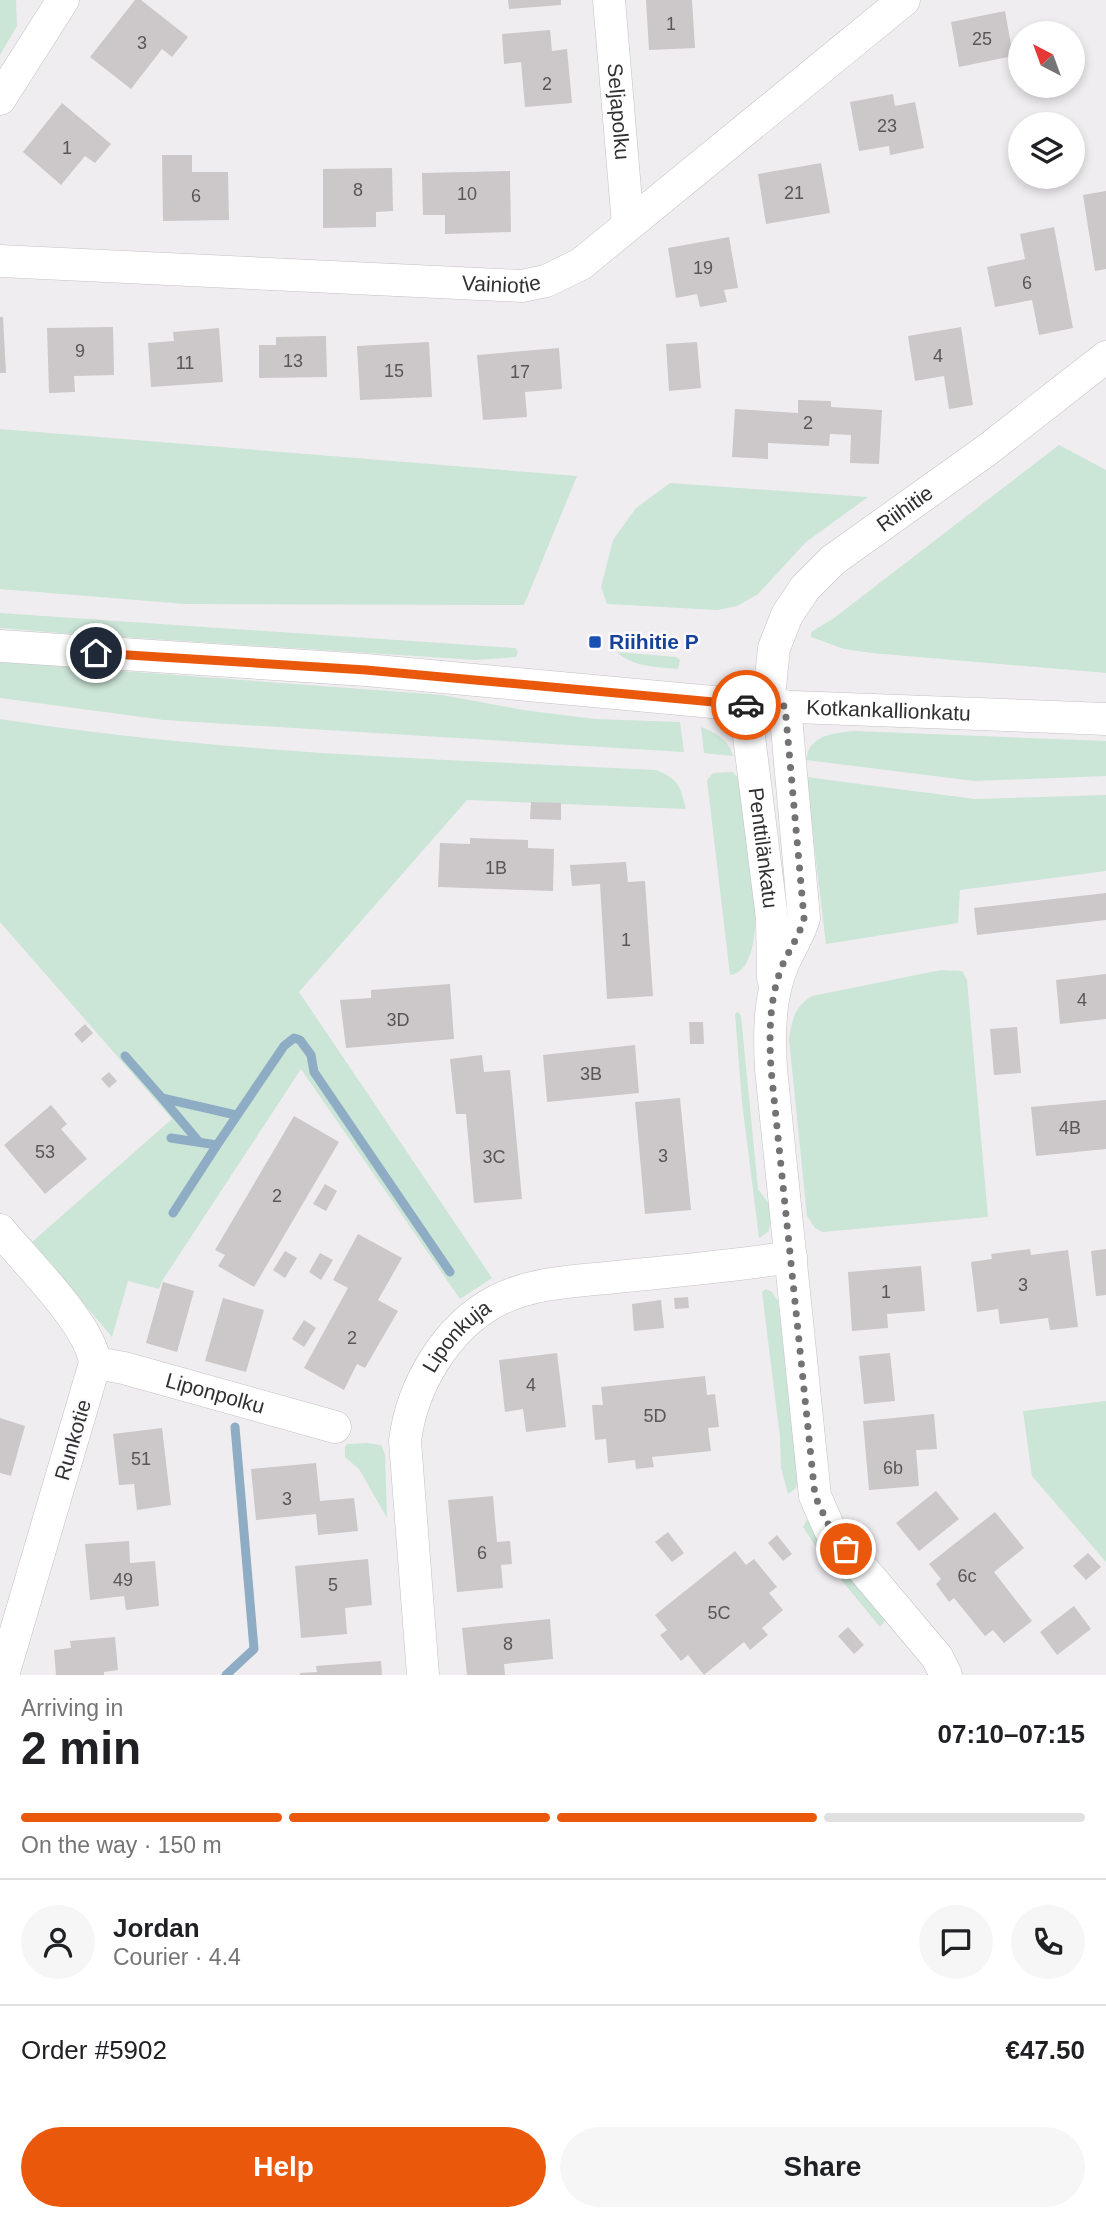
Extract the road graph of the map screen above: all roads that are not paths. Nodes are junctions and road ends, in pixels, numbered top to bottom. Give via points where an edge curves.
1 (64, 0) edge
2 (609, 0) edge
3 (904, 0) edge
4 (0, 99) edge
5 (628, 225) junction
6 (0, 261) edge
7 (1106, 357) edge
8 (0, 646) edge
9 (766, 706) junction
10 (1106, 719) edge
11 (0, 1230) edge
12 (791, 1257) junction
13 (95, 1363) junction
14 (335, 1427) dead end
15 (3, 1675) edge
16 (423, 1675) edge
17 (946, 1675) edge

1 - 4 street
2 - 5 street, Seljapolku
3 - 5 street, Vainiotie
5 - 6 street, Vainiotie via 567,273 522,286
7 - 9 street, Riihitie via 833,561 805,588 774,648
8 - 9 street, Kotkankallionkatu via 366,670
9 - 10 street, Kotkankallionkatu
9 - 12 street, Penttilänkatu via 772,968 779,977 769,1035
11 - 13 street via 80,1325
12 - 16 street, Liponkuja via 525,1289 477,1312 456,1332 416,1394 405,1441
12 - 17 street, Penttilänkatu via 815,1496 831,1530 937,1657
13 - 14 street, Liponpolku
13 - 15 street, Runkotie

